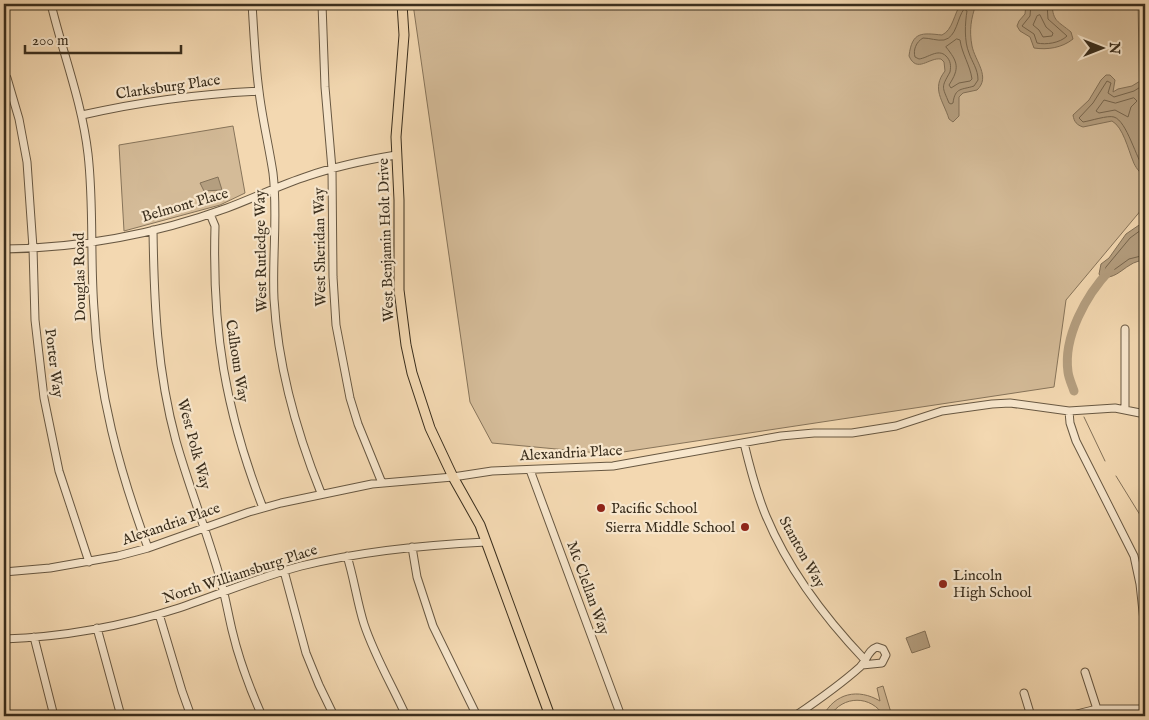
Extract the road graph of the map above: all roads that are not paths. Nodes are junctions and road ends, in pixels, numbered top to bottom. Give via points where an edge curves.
1 (50, 4) edge
2 (252, 4) edge
3 (322, 4) edge
4 (402, 4) edge
5 (4, 76) edge
6 (259, 91) junction
7 (82, 115) junction
8 (396, 155) junction
9 (332, 169) junction
10 (274, 190) junction
11 (210, 214) junction
12 (153, 230) junction
13 (93, 242) junction
14 (33, 248) junction
15 (4, 249) edge
16 (1125, 329) dead end
17 (1125, 410) junction
18 (1069, 411) junction
19 (1145, 414) edge
20 (744, 443) junction
21 (530, 470) junction
22 (453, 477) junction
23 (382, 483) junction
24 (321, 493) junction
25 (263, 508) junction
26 (205, 528) junction
27 (486, 542) junction
28 (412, 547) junction
29 (148, 548) junction
30 (346, 556) junction
31 (89, 562) junction
32 (284, 571) junction
33 (4, 572) edge
34 (223, 592) junction
35 (159, 614) junction
36 (97, 628) junction
37 (1145, 630) edge
38 (34, 637) junction
39 (4, 639) edge
40 (1084, 672) dead end
41 (1024, 693) dead end
42 (1097, 709) junction
43 (1145, 709) edge
44 (54, 716) edge
45 (121, 716) edge
46 (191, 716) edge
47 (262, 716) edge
48 (334, 716) edge
49 (406, 716) edge
50 (477, 716) edge
51 (550, 716) edge
52 (621, 716) edge
53 (795, 716) edge
54 (1031, 716) edge
55 (1069, 716) edge

1 - 7 street, Douglas Road
2 - 6 street, West Rutledge Way
3 - 9 street, West Sheridan Way
4 - 8 main road, West Benjamin Holt Drive via 404,35
5 - 14 street, Porter Way via 8,78 25,147
6 - 7 street, Clarksburg Place via 172,98
6 - 10 street, West Rutledge Way
7 - 13 street, Douglas Road via 91,178
8 - 9 street, Belmont Place
8 - 22 main road, West Benjamin Holt Drive via 399,290 406,345 430,428
9 - 10 street, Belmont Place
9 - 23 street, West Sheridan Way via 333,276 340,349 356,415
10 - 11 street, Belmont Place
10 - 24 street, West Rutledge Way via 274,299 280,356 294,418
11 - 12 street, Belmont Place
11 - 25 street, Calhoun Way via 215,226 215,303 224,379 237,434
12 - 13 street, Belmont Place
12 - 26 street, West Polk Way via 156,324 162,378 176,440
13 - 14 street, Belmont Place
13 - 29 street, Douglas Road via 94,317 104,399 122,472
14 - 15 street, Belmont Place
14 - 31 street, Porter Way via 35,320 44,398 63,484
16 - 17 street
17 - 18 street, Alexandria Place
17 - 19 street, Alexandria Place
18 - 20 street, Alexandria Place via 1010,403 992,404 942,411 896,426 852,433 796,434
18 - 37 street via 1076,442 1134,556
20 - 21 street, Alexandria Place via 613,466
20 - 53 street, Stanton Way via 762,506 783,551 817,605 863,662 841,683
21 - 22 street, Alexandria Place
21 - 52 street, Mc Clellan Way
22 - 23 street, Alexandria Place
22 - 27 main road, West Benjamin Holt Drive via 476,516
23 - 24 street, Alexandria Place
24 - 25 street, Alexandria Place
25 - 26 street, Alexandria Place
26 - 29 street, Alexandria Place
26 - 34 street, West Polk Way
27 - 28 street, North Williamsburg Place
27 - 51 main road, West Benjamin Holt Drive
28 - 30 street, North Williamsburg Place
28 - 50 street via 433,626
29 - 31 street, Alexandria Place
30 - 32 street, North Williamsburg Place
30 - 49 street via 370,641
31 - 33 street, Alexandria Place
32 - 34 street, North Williamsburg Place
32 - 48 street via 306,654
34 - 35 street, North Williamsburg Place
34 - 47 street, West Polk Way via 241,661
35 - 36 street, North Williamsburg Place
35 - 46 street
36 - 38 street, North Williamsburg Place
36 - 45 street
38 - 39 street, North Williamsburg Place
38 - 44 street
40 - 42 street
41 - 54 street
42 - 43 street
42 - 55 street

